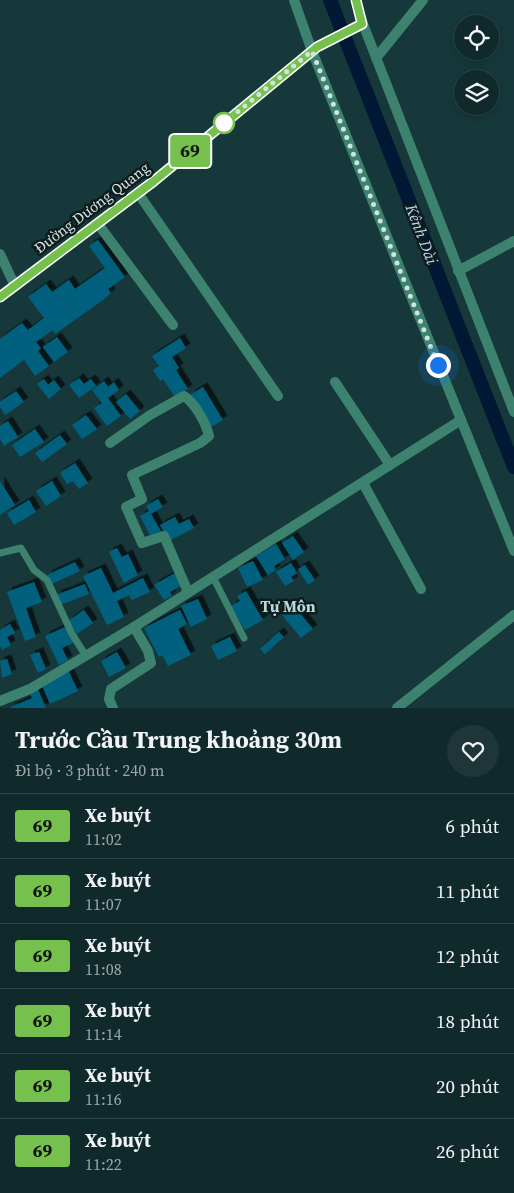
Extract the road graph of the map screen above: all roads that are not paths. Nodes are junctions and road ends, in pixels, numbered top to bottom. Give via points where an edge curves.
1 (294, 0) edge
2 (356, 0) edge
3 (423, 0) edge
4 (360, 26) junction
5 (315, 49) junction
6 (376, 58) junction
7 (138, 193) junction
8 (98, 224) junction
9 (514, 241) edge
10 (0, 254) edge
11 (458, 271) junction
12 (15, 286) junction
13 (0, 297) edge
14 (173, 325) dead end
15 (335, 382) dead end
16 (278, 396) dead end
17 (514, 412) edge
18 (461, 420) junction
19 (110, 443) dead end
20 (390, 465) junction
21 (363, 483) junction
22 (514, 551) edge
23 (0, 553) edge
24 (213, 577) junction
25 (421, 590) dead end
26 (188, 592) junction
27 (514, 615) edge
28 (134, 627) junction
29 (244, 638) dead end
30 (86, 656) junction
31 (0, 702) edge
32 (113, 708) edge
33 (398, 708) edge

1 - 5 street
2 - 4 street
3 - 6 street
4 - 5 street, Đường Dương Quang
4 - 6 street
5 - 7 street, Đường Dương Quang
5 - 18 street
6 - 11 street
7 - 8 street, Đường Dương Quang
7 - 16 street
8 - 12 street, Đường Dương Quang
8 - 14 street
9 - 11 street
10 - 12 street
11 - 17 street
12 - 13 street, Đường Dương Quang
15 - 20 street
18 - 20 street
18 - 22 street
19 - 26 street via 184,396 207,429 209,436 200,443 132,475 142,499 126,508 142,543 164,536
20 - 21 street
21 - 24 street
21 - 25 street
23 - 30 lane via 21,548 34,570 46,580
24 - 26 street
24 - 29 lane
26 - 28 street
27 - 33 street
28 - 30 street
28 - 32 street via 148,651 150,662 111,689 109,699
30 - 31 street

